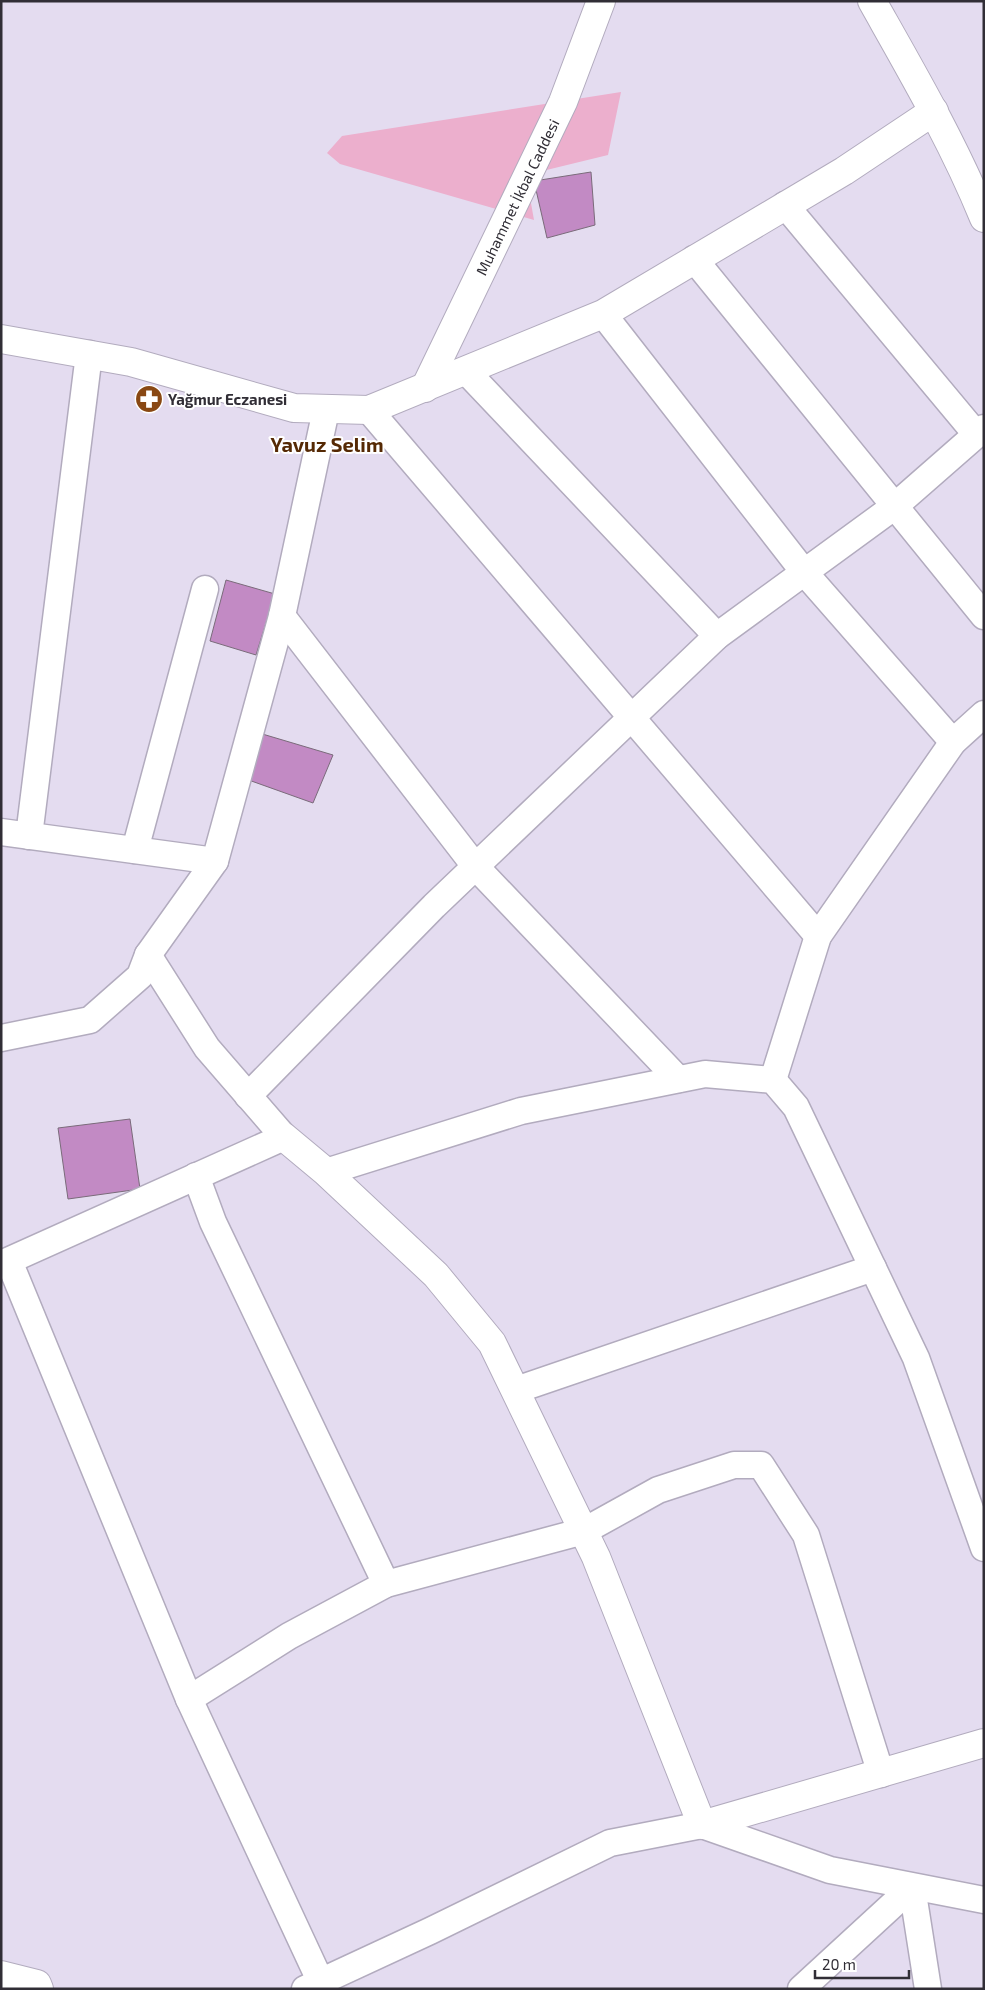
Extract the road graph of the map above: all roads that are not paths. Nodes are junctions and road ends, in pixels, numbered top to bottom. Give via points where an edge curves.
1 (601, 1) edge
2 (872, 1) edge
3 (934, 111) junction
4 (786, 205) junction
5 (984, 218) edge
6 (694, 259) junction
7 (603, 314) junction
8 (1, 339) edge
9 (89, 354) junction
10 (466, 371) junction
11 (425, 388) junction
12 (326, 410) junction
13 (369, 410) junction
14 (980, 431) edge
15 (895, 506) junction
16 (804, 572) junction
17 (205, 589) dead end
18 (282, 616) junction
19 (984, 616) edge
20 (717, 636) junction
21 (984, 714) edge
22 (632, 717) junction
23 (952, 742) junction
24 (1, 832) edge
25 (29, 836) junction
26 (135, 850) junction
27 (215, 861) junction
28 (475, 866) junction
29 (818, 936) junction
30 (148, 956) junction
31 (1, 1038) edge
32 (678, 1080) junction
33 (773, 1080) junction
34 (248, 1096) junction
35 (284, 1137) junction
36 (326, 1172) junction
37 (196, 1176) junction
38 (5, 1262) edge
39 (873, 1268) junction
40 (516, 1390) junction
41 (584, 1531) junction
42 (984, 1548) edge
43 (386, 1584) junction
44 (189, 1699) junction
45 (984, 1743) edge
46 (881, 1774) junction
47 (702, 1824) junction
48 (912, 1887) junction
49 (984, 1900) edge
50 (1, 1974) edge
51 (316, 1986) edge
52 (39, 1989) edge
53 (801, 1989) edge
54 (928, 1989) edge

1 - 11 street, Muhammet İkbal Caddesi via 562,102
2 - 3 street
3 - 4 street
3 - 5 street
4 - 6 street
4 - 14 street
6 - 7 street
6 - 15 street
7 - 10 street
7 - 16 street
8 - 9 street
9 - 12 street via 131,362 294,408
9 - 25 street
10 - 11 street
10 - 20 street
11 - 13 street
12 - 13 street
12 - 18 street
13 - 22 street
14 - 15 street
15 - 16 street
15 - 19 street
16 - 20 street
16 - 23 street
17 - 26 street
18 - 27 street
18 - 28 street
20 - 22 street
21 - 23 street
22 - 28 street
22 - 29 street
23 - 29 street
24 - 25 street
25 - 26 street
26 - 27 street
27 - 30 street
28 - 32 street
28 - 34 street
29 - 33 street
30 - 31 street via 140,976 90,1020
30 - 34 street via 207,1048
32 - 33 street via 705,1074
32 - 36 street via 521,1111
33 - 39 street via 796,1107
34 - 35 street
35 - 36 street
35 - 37 street
36 - 40 street via 436,1275 492,1343
37 - 38 street
37 - 43 street via 213,1222
38 - 44 street
39 - 40 street
39 - 42 street via 916,1358
40 - 41 street
41 - 43 street
41 - 46 street via 658,1490 734,1465 761,1465 806,1535
41 - 47 street
43 - 44 street via 289,1636
44 - 51 street
45 - 46 street
46 - 47 street
47 - 48 street via 830,1870
47 - 51 street via 610,1843
48 - 49 street
48 - 53 street
48 - 54 street
50 - 52 street via 37,1984

